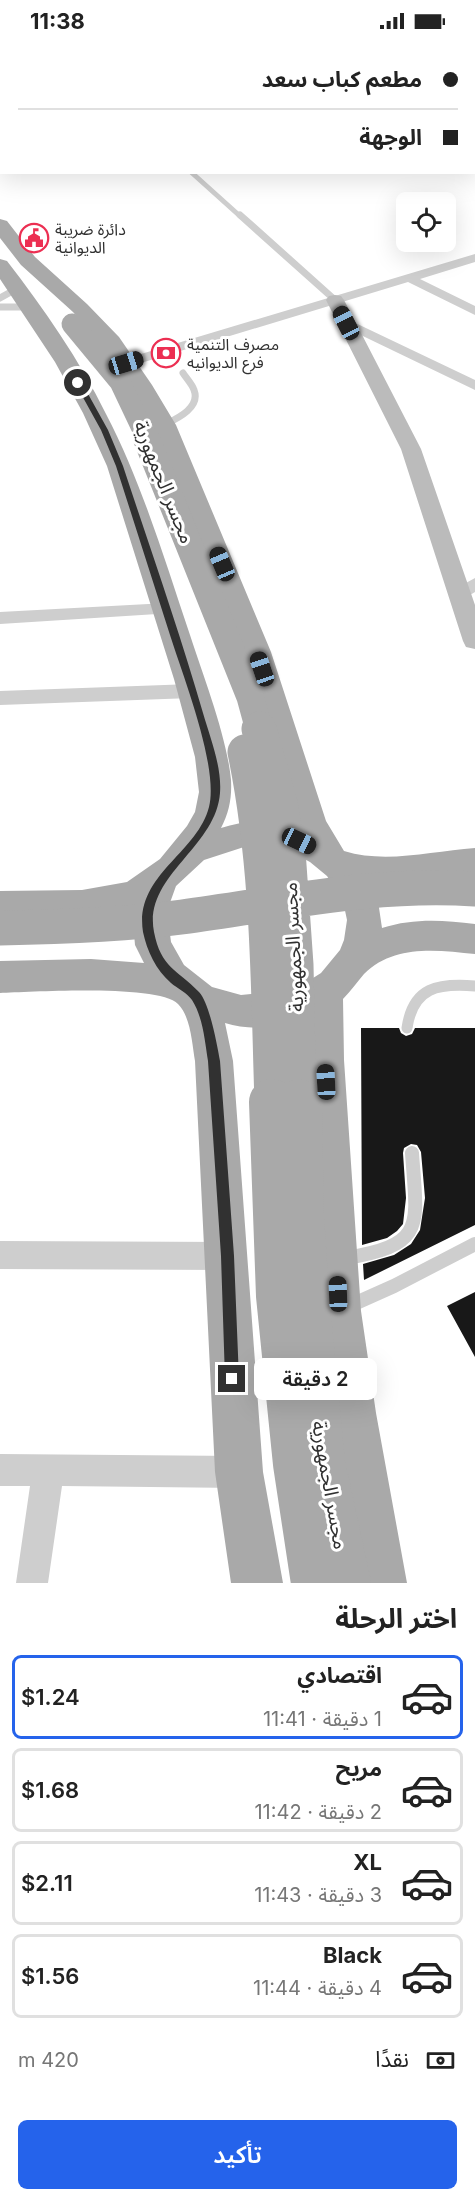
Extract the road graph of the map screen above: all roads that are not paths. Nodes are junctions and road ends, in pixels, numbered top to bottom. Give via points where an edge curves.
1 (193, 174) edge
2 (0, 225) edge
3 (475, 258) edge
4 (409, 278) junction
5 (21, 293) edge
6 (335, 300) junction
7 (475, 311) edge
8 (346, 323) junction
9 (126, 363) junction
10 (183, 373) dead end
11 (475, 386) edge
12 (164, 424) junction
13 (467, 589) edge
14 (167, 609) junction
15 (0, 618) edge
16 (475, 641) edge
17 (192, 691) junction
18 (0, 698) edge
19 (333, 860) junction
20 (467, 861) edge
21 (171, 868) junction
22 (475, 889) edge
23 (0, 904) edge
24 (475, 910) edge
25 (0, 928) edge
26 (475, 939) edge
27 (0, 945) edge
28 (356, 960) junction
29 (0, 977) edge
30 (475, 986) edge
31 (188, 991) junction
32 (324, 994) junction
33 (407, 1028) dead end
34 (412, 1153) dead end
35 (475, 1244) edge
36 (0, 1255) edge
37 (228, 1256) junction
38 (336, 1260) junction
39 (339, 1311) junction
40 (274, 1338) dead end
41 (0, 1470) edge
42 (48, 1471) junction
43 (239, 1472) junction
44 (32, 1583) edge
45 (256, 1583) edge
46 (314, 1583) edge
47 (348, 1583) edge
48 (381, 1583) edge

1 - 6 lane
2 - 5 main road
3 - 4 street
4 - 6 street
4 - 7 street
5 - 9 main road via 80,308
5 - 14 main road via 70,368 104,430
5 - 46 main road, مجسر الجمهورية, bridge via 98,378 110,398 139,459 226,689 243,745 261,841 279,1296 296,1464
5 - 47 main road, مجسر الجمهورية, bridge via 120,382 144,432 250,697 280,803 288,851 296,965 301,1216 309,1332 322,1463
6 - 8 street
6 - 9 street
8 - 11 street
8 - 13 street via 411,449
9 - 12 main road
10 - 12 lane via 195,391 195,401 183,416
12 - 19 main road via 256,652 310,823
13 - 16 street
14 - 15 street
14 - 17 main road
17 - 18 street
17 - 21 main road via 210,753 216,789 214,807 194,843
19 - 20 main road via 353,870 374,872
19 - 21 main road via 299,841 243,834 207,843
19 - 28 main road via 355,887 364,916 362,946
21 - 23 main road via 131,896 105,902
21 - 31 main road via 150,901 148,930 158,960
22 - 25 main road, bridge via 393,886 166,919 78,927
24 - 27 main road, bridge via 389,907 172,938
26 - 28 main road via 389,939
28 - 32 main road
29 - 31 main road via 132,976 158,979
30 - 33 lane via 449,984 424,992 410,1011
31 - 32 main road via 232,1010 271,1012
31 - 37 main road via 208,1031 214,1061
32 - 38 main road
34 - 38 lane via 414,1217 404,1240 391,1247
35 - 39 lane
36 - 37 street
37 - 43 main road via 236,1353
38 - 39 main road
39 - 40 lane
39 - 48 main road
41 - 42 street
42 - 43 street
42 - 44 street
43 - 45 main road

